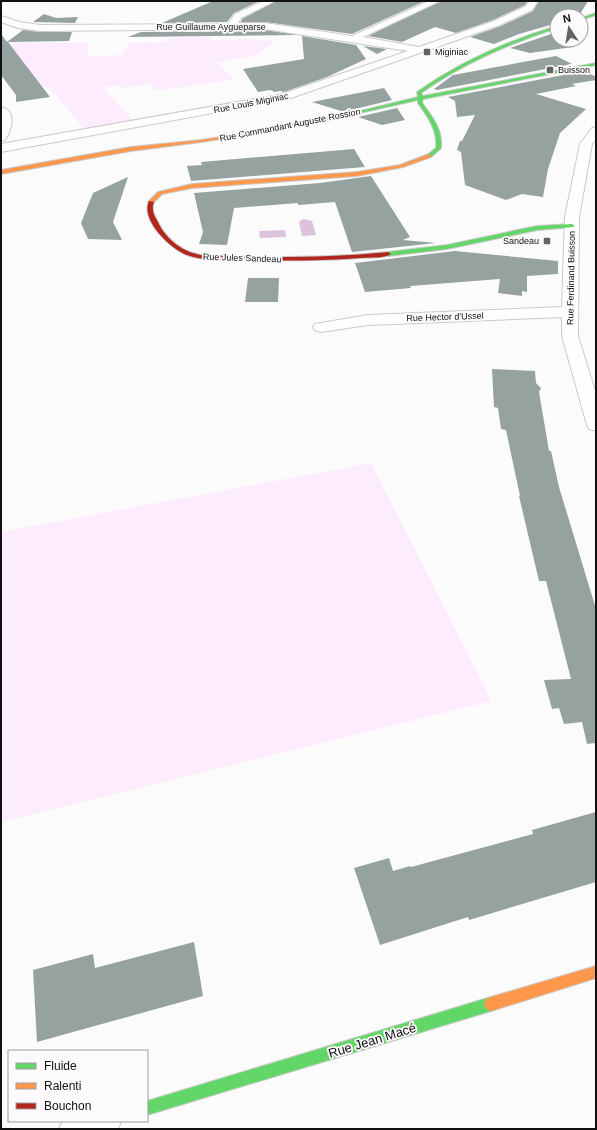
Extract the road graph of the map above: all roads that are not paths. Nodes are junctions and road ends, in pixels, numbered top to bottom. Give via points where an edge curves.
1 (270, 1) edge
2 (436, 1) edge
3 (534, 1) edge
4 (1, 19) edge
5 (232, 25) junction
6 (549, 29) edge
7 (352, 39) junction
8 (420, 50) junction
9 (596, 64) edge
10 (421, 98) junction
11 (1, 110) edge
12 (596, 131) edge
13 (1, 137) edge
14 (1, 148) edge
15 (1, 172) edge
16 (572, 226) junction
17 (570, 312) junction
18 (321, 327) dead end
19 (596, 425) edge
20 (596, 972) edge
21 (148, 1108) edge
22 (101, 1122) edge
23 (77, 1129) edge

1 - 5 street via 238,16
2 - 7 street
3 - 8 street, Rue Louis Miginiac via 529,8 497,22
4 - 5 street, Rue Guillaume Aygueparse via 18,25 40,28
5 - 7 street, Rue Guillaume Aygueparse via 292,29
6 - 10 street via 526,36 478,57 431,83 419,93
7 - 8 street, Rue Guillaume Aygueparse
8 - 14 street, Rue Louis Miginiac via 284,97
9 - 10 street
10 - 15 street, Rue Commandant Auguste Rossion via 237,136 131,149
10 - 16 street, Rue Jules Sandeau via 420,103 438,131 439,142 438,148 421,161 357,174 174,189 160,193 152,200 149,206 151,215 160,231 182,251 196,256 263,259 351,258 447,247 537,228
11 - 13 street via 6,116 7,123
12 - 16 street, Rue Ferdinand Buisson via 586,144
16 - 17 street, Rue Ferdinand Buisson
17 - 18 street, Rue Hector d'Ussel via 368,320
17 - 19 street, Rue Ferdinand Buisson via 570,336
20 - 21 street, Rue Jean Macé
22 - 23 street

